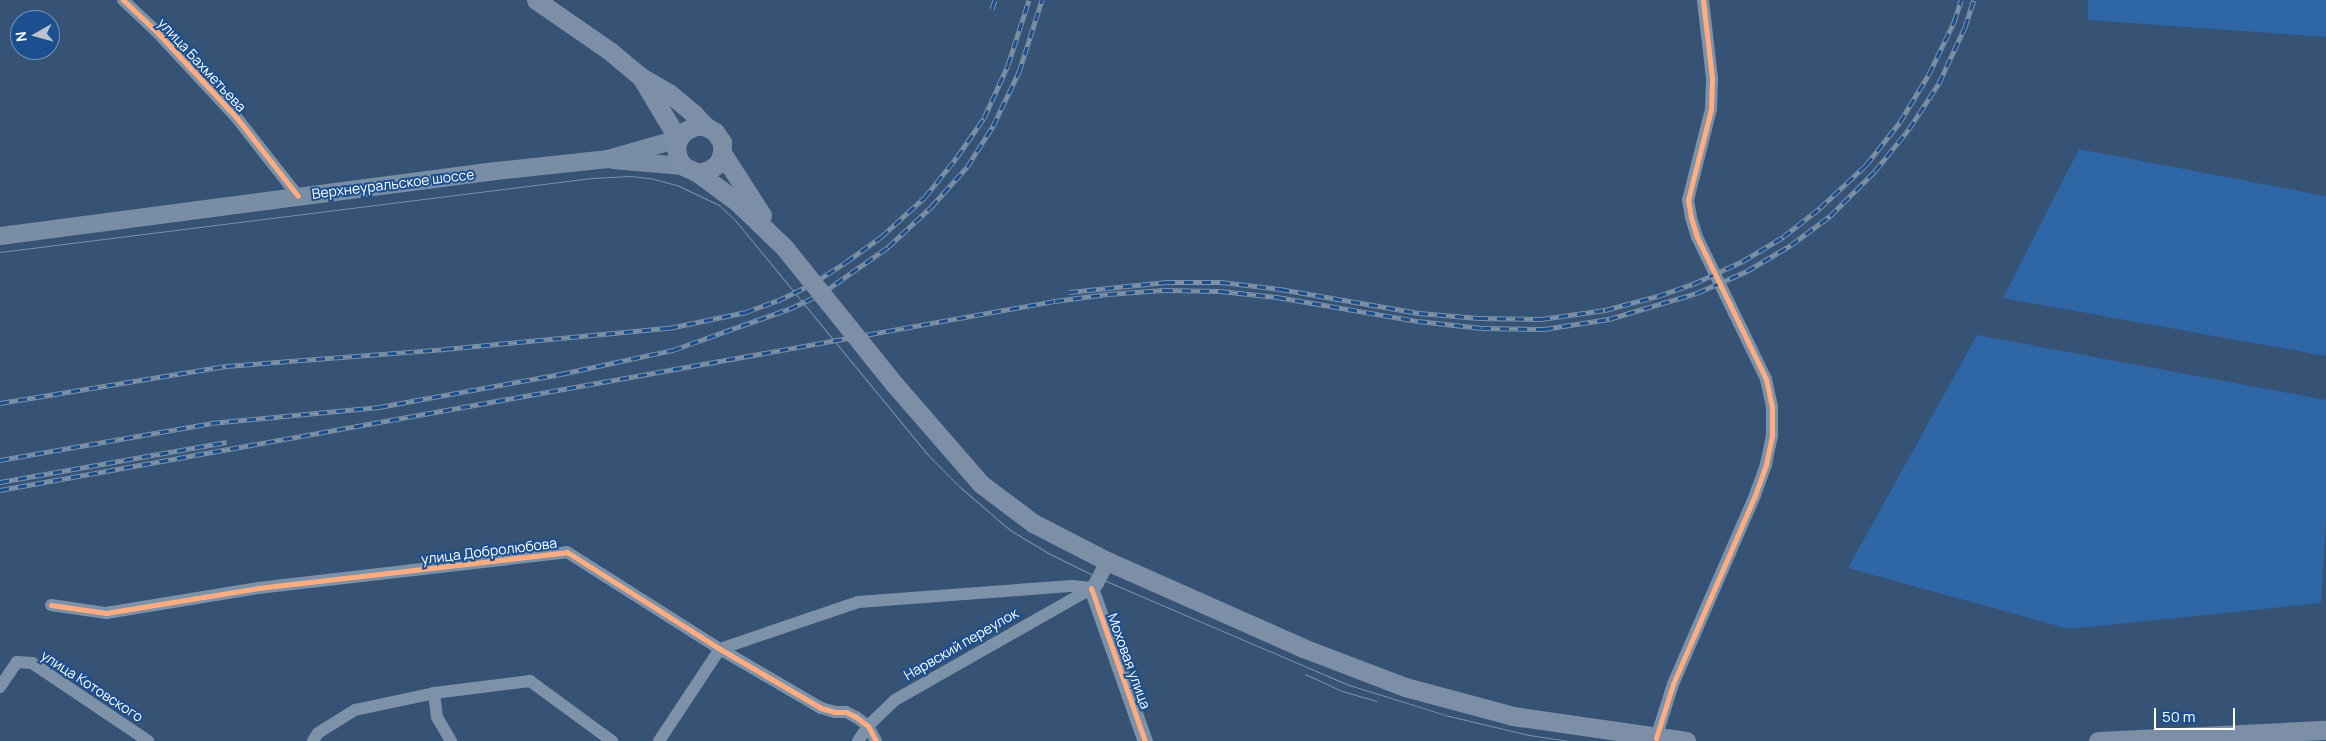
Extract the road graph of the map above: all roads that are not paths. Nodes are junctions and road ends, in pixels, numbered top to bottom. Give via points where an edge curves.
1 (123, 0) edge
2 (536, 0) edge
3 (1703, 0) edge
4 (641, 77) junction
5 (705, 126) junction
6 (678, 139) junction
7 (722, 154) junction
8 (608, 159) junction
9 (691, 169) junction
10 (298, 196) junction
11 (0, 236) edge
12 (784, 247) junction
13 (1107, 561) junction
14 (1091, 588) junction
15 (50, 605) dead end
16 (720, 649) junction
17 (0, 687) edge
18 (434, 693) junction
19 (868, 726) junction
20 (2326, 730) edge
21 (1656, 738) junction
22 (148, 741) edge
23 (313, 741) edge
24 (451, 741) edge
25 (612, 741) edge
26 (660, 741) edge
27 (858, 741) edge
28 (876, 741) edge
29 (1146, 741) edge
30 (1686, 741) edge
31 (2098, 741) edge

1 - 10 street, улица Бахметьева via 236,117
2 - 4 main road
3 - 21 street via 1712,78 1712,109 1688,200 1697,237 1766,379 1772,407 1772,435 1766,464 1717,587 1673,684
4 - 5 main road via 669,94
4 - 6 main road
5 - 6 main road via 690,128
5 - 7 main road via 722,142
6 - 8 main road
6 - 9 main road via 678,158
7 - 9 main road via 718,164 709,170
7 - 12 main road
8 - 9 main road
8 - 10 main road, Верхнеуральское шоссе
9 - 12 main road via 737,202
10 - 11 main road, Верхнеуральское шоссе
12 - 13 main road, bridge via 895,386 981,484 1033,523
13 - 14 street
13 - 21 main road via 1303,648 1405,687 1513,716
14 - 16 street via 1072,586 858,602
14 - 19 street, Нарвский переулок via 894,700
14 - 29 street, Моховая улица
15 - 16 street, улица Добролюбова via 106,613 258,588 567,552
16 - 19 street, улица Добролюбова via 821,708 846,712
16 - 26 street
17 - 22 street, улица Котовского via 17,662 32,664
18 - 23 street via 355,710 318,732
18 - 24 street via 437,717
18 - 25 street via 530,681
19 - 27 street, Нарвский переулок
19 - 28 street, улица Добролюбова
20 - 31 main road
21 - 30 main road

